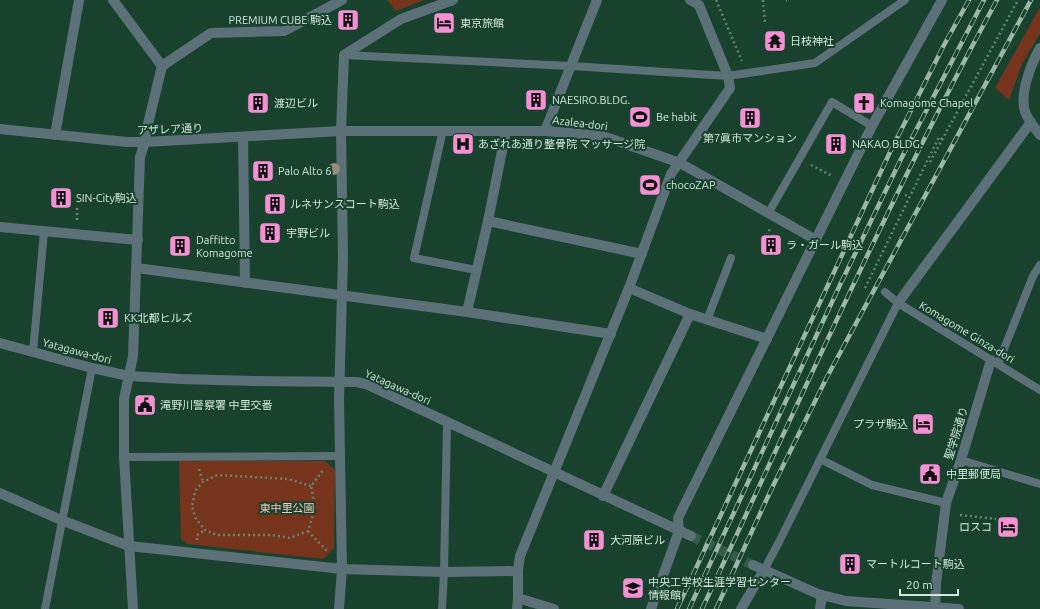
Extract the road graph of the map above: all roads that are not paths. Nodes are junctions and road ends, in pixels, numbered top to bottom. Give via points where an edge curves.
1 (79, 0) edge
2 (113, 0) edge
3 (342, 0) edge
4 (454, 0) edge
5 (597, 0) edge
6 (690, 0) edge
7 (905, 0) edge
8 (942, 0) edge
9 (1040, 48) edge
10 (344, 56) junction
11 (162, 66) junction
12 (571, 66) junction
13 (728, 76) junction
14 (1031, 122) junction
15 (872, 126) junction
16 (0, 129) edge
17 (443, 130) junction
18 (341, 131) junction
19 (506, 131) junction
20 (545, 131) junction
21 (55, 134) junction
22 (1040, 135) edge
23 (243, 137) junction
24 (145, 142) junction
25 (680, 163) junction
26 (769, 212) junction
27 (488, 221) junction
28 (0, 227) edge
29 (44, 232) junction
30 (138, 240) junction
31 (816, 240) junction
32 (642, 254) junction
33 (732, 258) dead end
34 (1040, 264) edge
35 (137, 268) junction
36 (476, 270) junction
37 (245, 283) junction
38 (629, 288) junction
39 (884, 292) dead end
40 (342, 295) junction
41 (898, 303) junction
42 (467, 312) junction
43 (690, 314) junction
44 (707, 320) junction
45 (611, 334) junction
46 (767, 339) junction
47 (0, 343) edge
48 (33, 352) junction
49 (995, 362) junction
50 (92, 368) junction
51 (129, 376) junction
52 (340, 382) junction
53 (1040, 390) edge
54 (447, 423) junction
55 (337, 456) junction
56 (124, 457) junction
57 (820, 459) junction
58 (961, 460) junction
59 (554, 473) junction
60 (1040, 484) edge
61 (0, 493) edge
62 (603, 496) junction
63 (946, 503) junction
64 (61, 520) junction
65 (680, 531) junction
66 (691, 536) tunnel mouth
67 (129, 546) junction
68 (753, 565) tunnel mouth
69 (342, 569) junction
70 (764, 570) junction
71 (518, 571) junction
72 (444, 572) junction
73 (822, 595) junction
74 (518, 598) junction
75 (935, 608) edge
76 (45, 609) edge
77 (132, 609) edge
78 (339, 609) edge
79 (442, 609) edge
80 (517, 609) edge
81 (554, 609) edge
82 (651, 609) edge
83 (741, 609) edge
84 (820, 609) edge
85 (959, 609) edge

1 - 21 street
2 - 11 street
3 - 11 street via 284,31 211,33
4 - 10 street via 401,19
5 - 12 street
6 - 13 street via 699,5
7 - 13 lane via 815,63
8 - 15 street
9 - 14 street via 1022,100
10 - 12 lane
10 - 18 street
11 - 24 street
12 - 13 lane
12 - 20 street
13 - 25 street via 730,88
14 - 22 street
14 - 41 street
15 - 26 lane via 832,102
15 - 31 street
16 - 21 street, アザレア通り
17 - 18 street, Azalea-dori
17 - 19 street, Azalea-dori
17 - 36 lane via 414,258
18 - 23 street, アザレア通り
18 - 40 street
19 - 20 street, Azalea-dori
19 - 27 street
20 - 25 street, Azalea-dori via 603,136
21 - 24 street, アザレア通り
23 - 24 street, アザレア通り
23 - 37 street
24 - 30 street via 140,157
25 - 26 street, Azalea-dori
25 - 32 street via 671,174
26 - 31 street, Azalea-dori
27 - 32 street
27 - 36 street
28 - 29 street
29 - 30 street
29 - 48 lane
30 - 35 street
31 - 46 street
32 - 38 street
33 - 44 lane
34 - 49 lane
35 - 37 street
35 - 51 street via 133,356
36 - 42 street
37 - 40 street
38 - 43 street
38 - 45 street
39 - 41 lane, Komagome Ginza-dori
40 - 42 street
40 - 52 street
41 - 49 lane, Komagome Ginza-dori
41 - 57 lane
42 - 45 street
43 - 44 street
43 - 62 street
44 - 46 street
45 - 59 street
46 - 65 street via 678,518
47 - 48 street, Yatagawa-dori
48 - 50 street, Yatagawa-dori
49 - 53 lane, Komagome Ginza-dori
49 - 58 street, 聖学院通り
50 - 51 street, Yatagawa-dori
50 - 64 lane
51 - 52 street, Yatagawa-dori via 232,381
51 - 56 street via 124,399
52 - 54 street, Yatagawa-dori via 366,384
52 - 55 street
54 - 59 street, Yatagawa-dori
54 - 72 lane
55 - 56 lane
55 - 69 street
56 - 67 street
57 - 63 lane via 872,485
57 - 70 lane
58 - 60 lane
58 - 63 street, 聖学院通り
59 - 62 street, Yatagawa-dori
59 - 71 street via 520,556
61 - 64 street
62 - 65 street, Yatagawa-dori
63 - 75 street, 聖学院通り
64 - 67 street
64 - 76 lane
65 - 66 street, Yatagawa-dori
65 - 82 street
67 - 69 street
67 - 77 street
68 - 70 street
69 - 72 street
69 - 78 street
70 - 73 street
70 - 83 street
71 - 72 street
71 - 74 street
72 - 79 lane
73 - 75 street via 846,601
73 - 84 street
74 - 80 street
74 - 81 street
75 - 85 street

